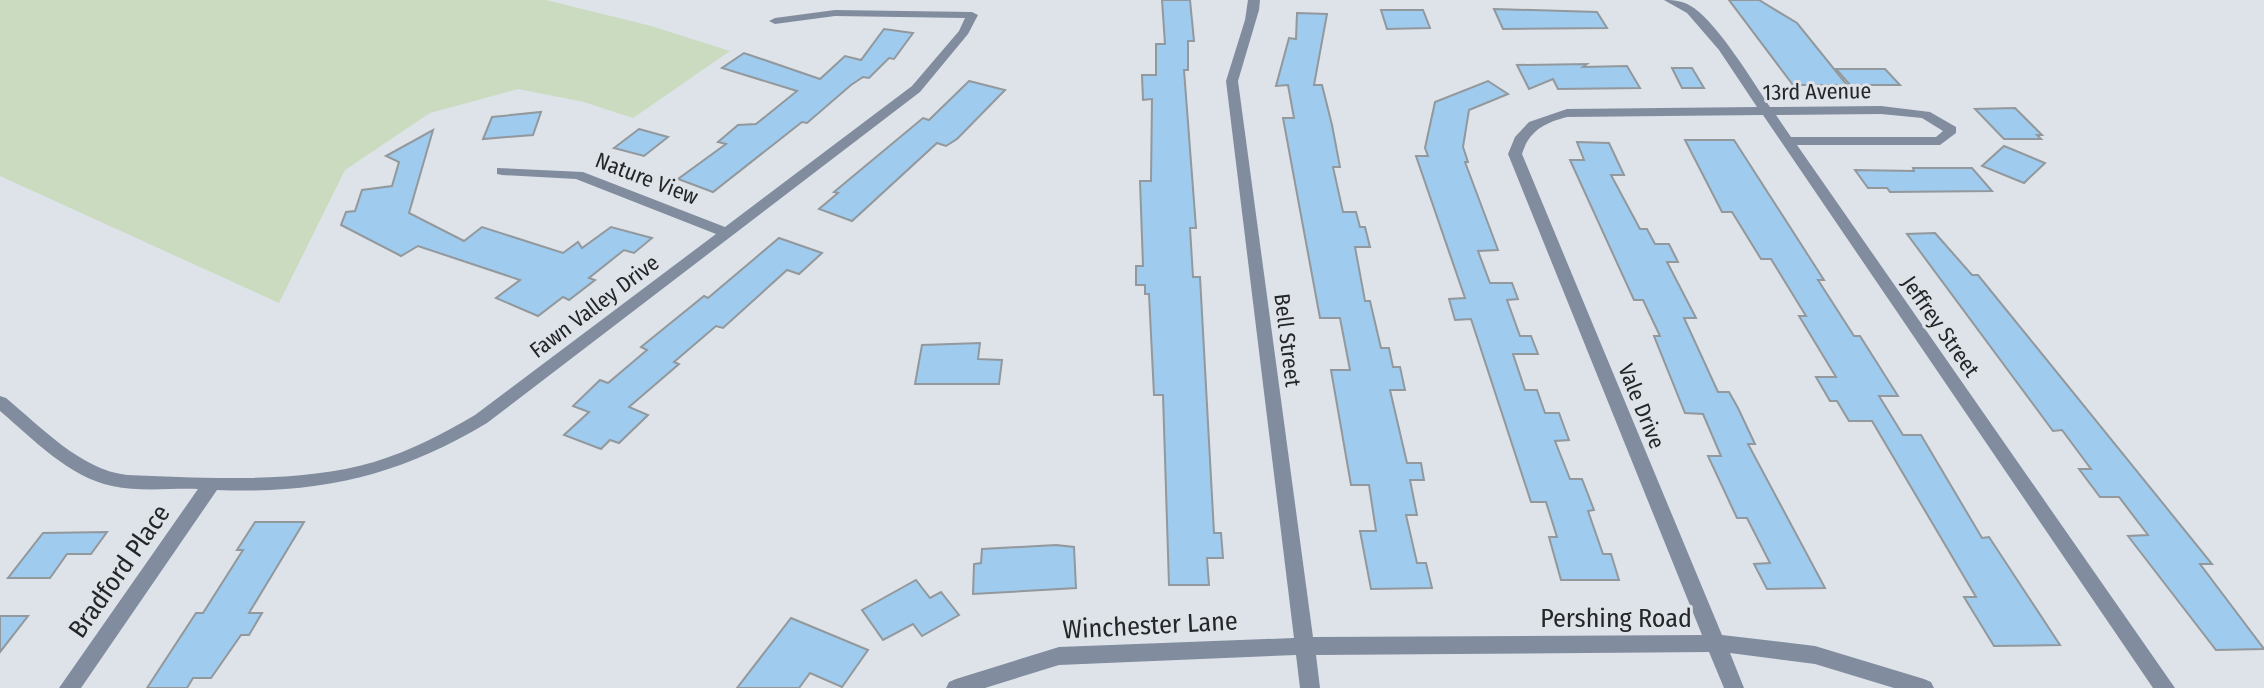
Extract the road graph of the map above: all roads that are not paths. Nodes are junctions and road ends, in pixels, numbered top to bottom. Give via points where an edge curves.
1 (1254, 0) edge
2 (1670, 0) edge
3 (775, 21) dead end
4 (1767, 112) junction
5 (1518, 140) joint
6 (1785, 141) junction
7 (502, 171) dead end
8 (727, 233) junction
9 (0, 402) edge
10 (212, 484) junction
11 (1716, 643) junction
12 (1304, 646) junction
13 (69, 688) edge
14 (956, 688) edge
15 (1310, 688) edge
16 (1734, 688) edge
17 (1924, 688) edge
18 (2165, 688) edge

1 - 12 street, Bell Street via 1232,81
2 - 4 street, Jeffrey Street via 1691,11
3 - 8 street, Fawn Valley Drive via 835,13 972,15 916,89
4 - 5 street, 13rd Avenue via 1567,113 1541,119
4 - 6 street, Jeffrey Street
4 - 6 street, 13rd Avenue via 1881,110 1925,115 1951,130 1940,141
5 - 11 street, Vale Drive via 1515,154
6 - 18 street, Jeffrey Street
7 - 8 street, Nature View via 578,175
8 - 10 street, Fawn Valley Drive via 439,446 382,469 339,477
9 - 10 street, Fawn Valley Drive via 54,446 108,479
10 - 13 street, Bradford Place
11 - 12 street, Pershing Road
11 - 16 street, Vale Drive
11 - 17 street, Pershing Road via 1815,655
12 - 14 street, Winchester Lane via 1059,656
12 - 15 street, Bell Street

